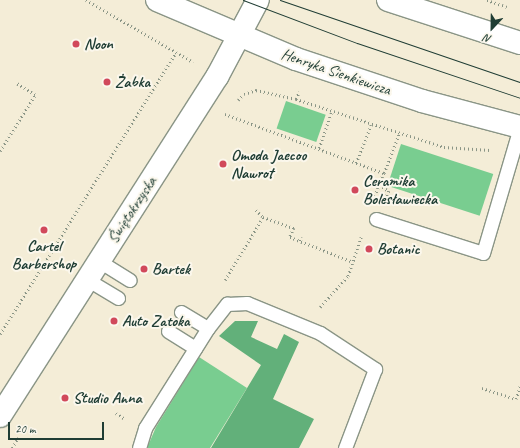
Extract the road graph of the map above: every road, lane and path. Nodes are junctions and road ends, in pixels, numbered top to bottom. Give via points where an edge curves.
1 (86, 0) edge
2 (158, 0) edge
3 (258, 0) edge
4 (388, 0) edge
5 (486, 0) edge
6 (513, 9) dead end
7 (239, 36) junction
8 (520, 43) edge
9 (176, 52) junction
10 (196, 64) dead end
11 (16, 83) dead end
12 (299, 92) dead end
13 (244, 94) dead end
14 (296, 99) junction
15 (332, 111) junction
16 (225, 114) dead end
17 (371, 125) junction
18 (520, 127) edge
19 (399, 134) junction
20 (319, 148) junction
21 (496, 150) dead end
22 (0, 151) edge
23 (356, 163) junction
24 (384, 173) junction
25 (374, 198) dead end
26 (256, 210) dead end
27 (263, 217) junction
28 (376, 219) dead end
29 (363, 233) dead end
30 (301, 237) dead end
31 (300, 241) junction
32 (99, 261) junction
33 (353, 262) junction
34 (88, 280) junction
35 (130, 280) dead end
36 (223, 283) dead end
37 (118, 298) dead end
38 (181, 312) dead end
39 (304, 326) junction
40 (208, 328) junction
41 (168, 331) dead end
42 (0, 334) edge
43 (195, 348) junction
44 (520, 386) edge
45 (482, 388) dead end
46 (0, 416) edge
47 (139, 448) edge
48 (345, 448) edge

1 - 9 path
2 - 7 street, Henryka Sienkiewicza
3 - 7 street, Świętokrzyska
4 - 8 street
5 - 6 path
7 - 18 street, Henryka Sienkiewicza via 296,59 422,101
7 - 32 street, Świętokrzyska via 217,77
9 - 10 path
9 - 42 path
11 - 22 path via 35,95
12 - 14 path
13 - 14 path via 265,90
14 - 15 path
15 - 17 path
15 - 20 path
16 - 20 path
17 - 19 path
17 - 23 path
18 - 28 lane via 483,253
19 - 21 path via 444,147
19 - 24 path
20 - 23 path
23 - 24 path
24 - 25 path
26 - 27 path
27 - 31 path via 294,228 290,237
27 - 36 path
29 - 33 path
30 - 31 path
31 - 33 path
32 - 34 street, Świętokrzyska
32 - 35 lane
33 - 39 path via 348,276
34 - 37 lane
34 - 46 street, Świętokrzyska
38 - 40 lane
39 - 40 lane via 247,303 241,303 227,304
39 - 48 lane via 375,369
40 - 43 lane
41 - 43 lane
43 - 47 lane via 146,428
44 - 45 path via 516,399

